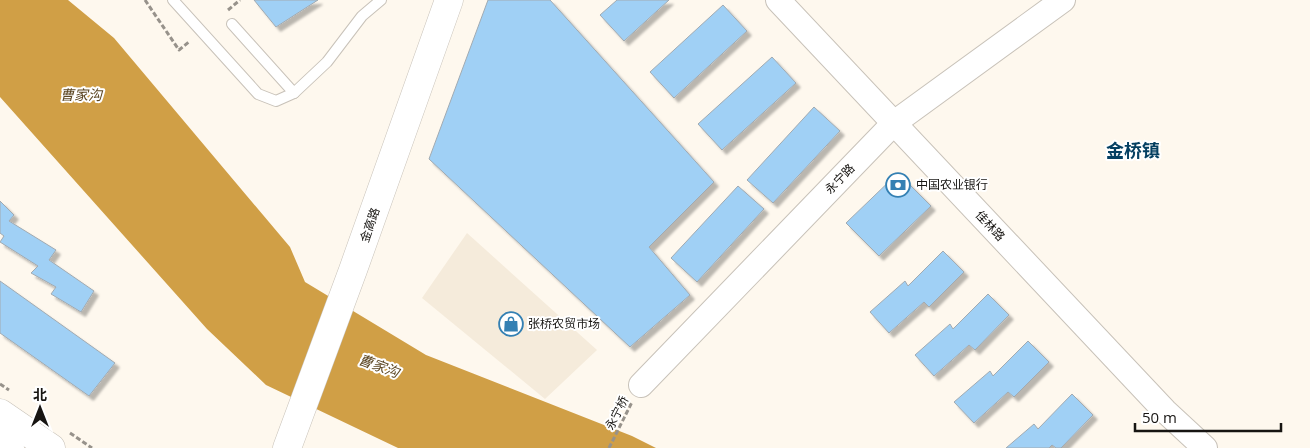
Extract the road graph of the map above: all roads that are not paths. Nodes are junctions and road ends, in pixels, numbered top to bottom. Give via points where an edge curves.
1 (173, 0) edge
2 (381, 0) edge
3 (449, 0) edge
4 (778, 0) edge
5 (1063, 0) edge
6 (232, 24) dead end
7 (294, 94) junction
8 (894, 123) junction
9 (641, 385) road end
10 (0, 412) edge
11 (290, 440) edge
12 (0, 441) edge
13 (10, 448) edge
14 (51, 448) edge
15 (1205, 448) edge

1 - 7 lane via 258,94 276,101
2 - 7 lane via 362,16 327,62
3 - 11 main road, 金高路
4 - 8 street, 佳林路
5 - 8 street, 永宁路
6 - 7 lane
8 - 9 street, 永宁路
8 - 15 street, 佳林路 via 1164,411
10 - 14 main road
12 - 13 main road

